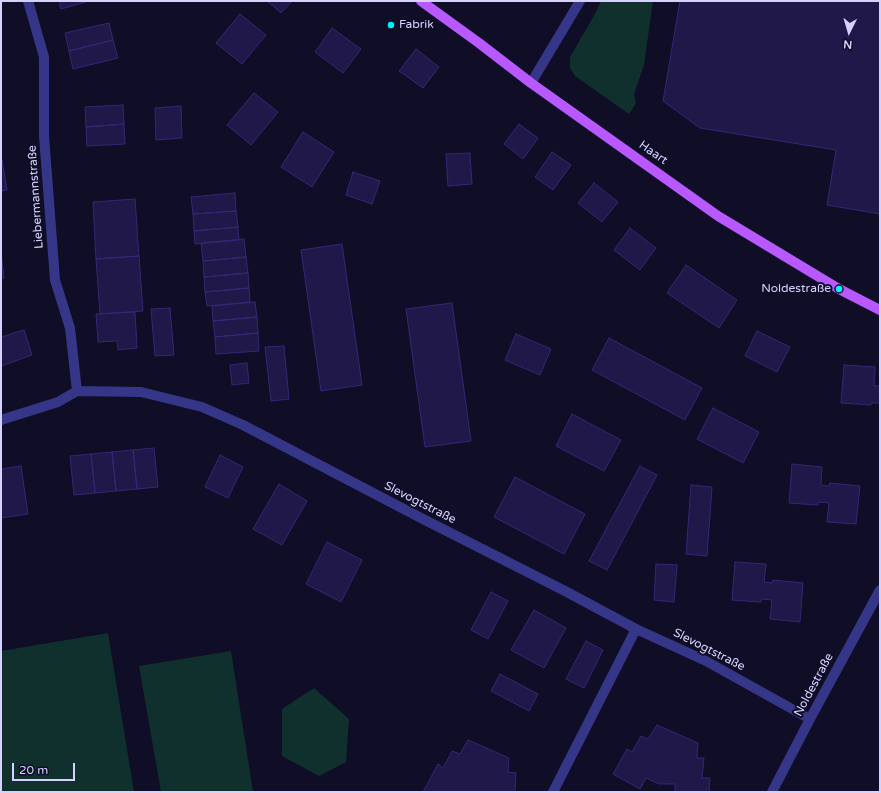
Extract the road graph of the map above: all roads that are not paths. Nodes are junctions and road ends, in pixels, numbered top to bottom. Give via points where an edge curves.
1 (28, 1) edge
2 (421, 1) edge
3 (580, 1) edge
4 (531, 83) junction
5 (880, 310) edge
6 (77, 391) junction
7 (1, 420) edge
8 (880, 590) edge
9 (636, 629) junction
10 (810, 719) junction
11 (553, 792) edge
12 (772, 792) edge

1 - 6 street, Liebermannstraße via 44,57 44,136 55,280 70,328
2 - 4 main road, Haart
3 - 4 street
4 - 5 main road, Haart via 718,216 839,289
6 - 7 street via 58,402
6 - 9 street, Slevogtstraße via 141,392 202,407 243,425
8 - 10 street, Noldestraße
9 - 10 street, Slevogtstraße via 706,662
9 - 11 street
10 - 12 street, Noldestraße

